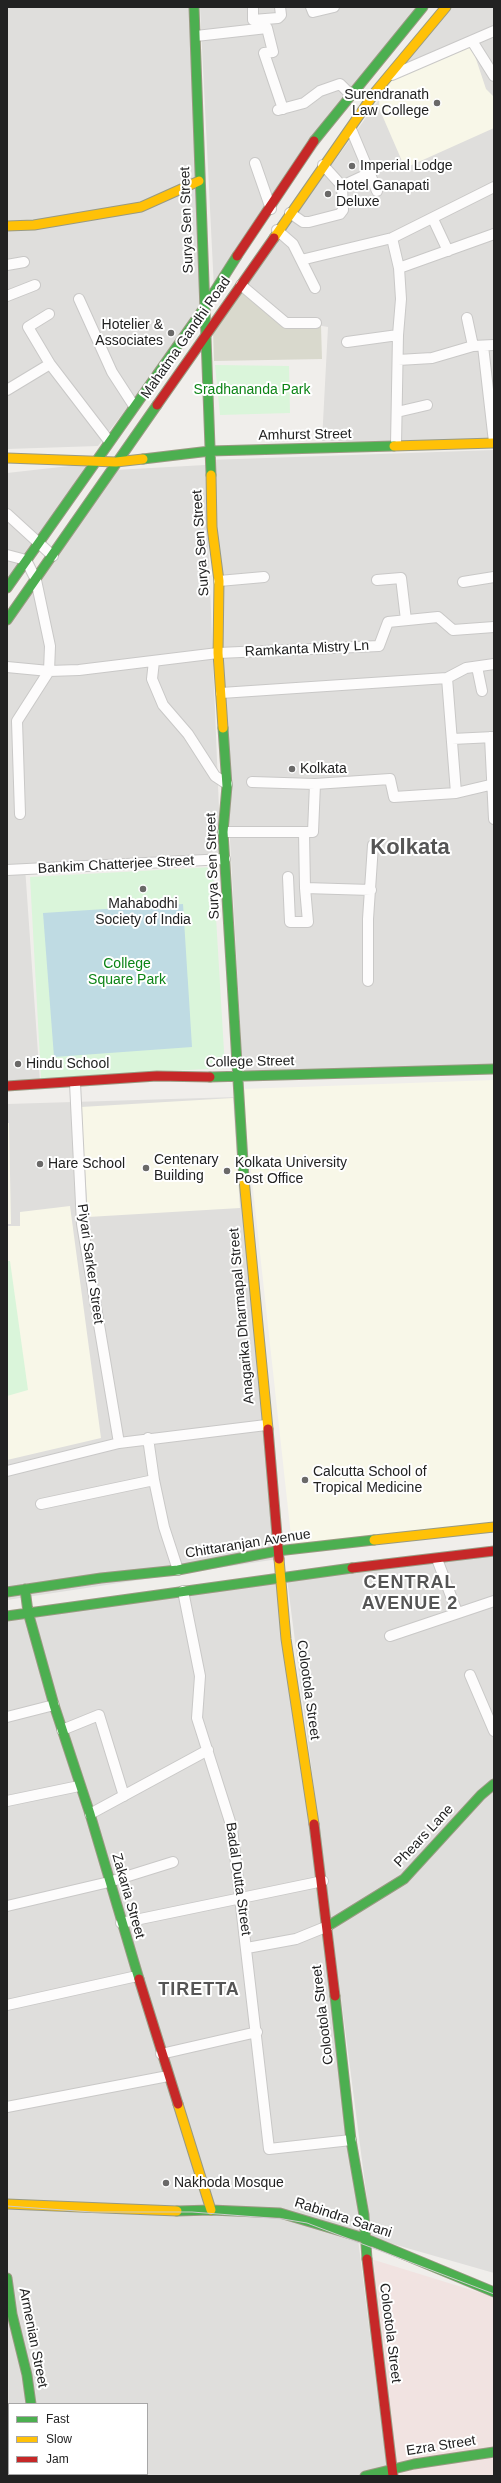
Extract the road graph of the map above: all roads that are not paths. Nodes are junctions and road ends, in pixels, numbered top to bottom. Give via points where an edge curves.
1 (194, 7) edge
2 (253, 7) edge
3 (280, 7) edge
4 (311, 7) edge
5 (334, 7) edge
6 (416, 7) edge
7 (423, 7) edge
8 (446, 7) edge
9 (494, 31) edge
10 (196, 36) junction
11 (391, 38) dead end
12 (472, 41) junction
13 (392, 75) junction
14 (494, 76) edge
15 (351, 95) junction
16 (351, 129) junction
17 (255, 163) dead end
18 (323, 165) junction
19 (370, 173) junction
20 (199, 181) junction
21 (342, 186) junction
22 (494, 187) edge
23 (377, 191) dead end
24 (271, 209) junction
25 (290, 213) junction
26 (433, 219) junction
27 (7, 226) edge
28 (277, 230) junction
29 (494, 234) edge
30 (392, 238) junction
31 (448, 251) junction
32 (301, 260) junction
33 (24, 262) dead end
34 (7, 265) edge
35 (398, 268) junction
36 (35, 284) dead end
37 (241, 285) junction
38 (315, 288) dead end
39 (7, 296) edge
40 (79, 299) dead end
41 (204, 308) junction
42 (49, 314) dead end
43 (467, 318) dead end
44 (316, 323) dead end
45 (207, 331) junction
46 (398, 335) junction
47 (347, 342) dead end
48 (494, 345) edge
49 (473, 346) junction
50 (483, 346) junction
51 (398, 360) junction
52 (50, 364) junction
53 (7, 390) edge
54 (427, 405) dead end
55 (134, 406) junction
56 (397, 412) junction
57 (109, 441) junction
58 (494, 443) edge
59 (396, 445) junction
60 (210, 451) junction
61 (7, 458) edge
62 (96, 461) junction
63 (116, 462) junction
64 (7, 514) edge
65 (39, 543) junction
66 (7, 555) edge
67 (53, 556) junction
68 (26, 560) junction
69 (264, 577) dead end
70 (494, 577) edge
71 (36, 580) junction
72 (377, 580) dead end
73 (219, 581) junction
74 (463, 582) dead end
75 (7, 588) edge
76 (7, 620) edge
77 (406, 620) junction
78 (494, 627) edge
79 (218, 653) junction
80 (154, 661) junction
81 (494, 664) edge
82 (7, 667) edge
83 (477, 667) junction
84 (49, 671) junction
85 (447, 678) junction
86 (482, 691) dead end
87 (221, 693) junction
88 (492, 737) edge
89 (452, 739) junction
90 (252, 782) dead end
91 (227, 784) junction
92 (315, 784) junction
93 (494, 784) edge
94 (456, 793) junction
95 (20, 814) dead end
96 (494, 819) edge
97 (223, 832) junction
98 (304, 832) junction
99 (373, 845) dead end
100 (225, 859) junction
101 (7, 870) edge
102 (288, 877) dead end
103 (305, 888) junction
104 (371, 890) junction
105 (368, 981) dead end
106 (494, 1069) edge
107 (238, 1078) junction
108 (75, 1083) junction
109 (7, 1086) edge
110 (266, 1425) junction
111 (148, 1438) junction
112 (119, 1443) junction
113 (7, 1471) edge
114 (154, 1480) junction
115 (41, 1504) dead end
116 (494, 1527) edge
117 (277, 1551) junction
118 (494, 1551) edge
119 (437, 1559) junction
120 (178, 1570) junction
121 (280, 1577) junction
122 (25, 1589) junction
123 (182, 1591) junction
124 (7, 1592) edge
125 (494, 1602) edge
126 (28, 1612) junction
127 (457, 1612) junction
128 (7, 1616) edge
129 (390, 1636) dead end
130 (470, 1675) dead end
131 (54, 1705) junction
132 (7, 1717) edge
133 (62, 1730) junction
134 (494, 1731) edge
135 (208, 1750) junction
136 (494, 1784) edge
137 (79, 1786) junction
138 (124, 1796) junction
139 (7, 1801) edge
140 (90, 1814) junction
141 (173, 1862) dead end
142 (323, 1880) junction
143 (109, 1882) junction
144 (242, 1899) junction
145 (7, 1906) edge
146 (121, 1923) junction
147 (328, 1926) junction
148 (247, 1948) junction
149 (137, 1976) junction
150 (7, 2005) edge
151 (257, 2032) junction
152 (161, 2054) junction
153 (168, 2076) junction
154 (7, 2107) edge
155 (351, 2140) junction
156 (7, 2204) edge
157 (211, 2210) junction
158 (364, 2238) junction
159 (7, 2278) edge
160 (494, 2292) edge
161 (30, 2403) edge
162 (494, 2452) edge
163 (393, 2473) edge
164 (365, 2476) edge

1 - 10 main road, Surya Sen Street
2 - 3 street via 252,20 278,18 281,15
4 - 5 street via 313,12
6 - 11 street
7 - 15 main road
8 - 13 street
8 - 13 main road, Mahatma Gandhi Road via 406,54
9 - 12 street
10 - 15 street via 267,28 273,52 264,53 279,110 304,103 320,90 340,84
10 - 20 main road, Surya Sen Street
12 - 13 street
12 - 14 street
13 - 16 main road, Mahatma Gandhi Road via 364,108
15 - 24 main road via 304,155
16 - 18 main road, Mahatma Gandhi Road
16 - 19 street
17 - 24 street
18 - 21 street
18 - 25 main road, Mahatma Gandhi Road
19 - 21 street
19 - 23 street
20 - 27 main road via 141,207 34,225
20 - 41 main road, Surya Sen Street
21 - 25 street via 343,210 340,214 303,222
22 - 26 street
24 - 41 main road
25 - 28 main road, Mahatma Gandhi Road
26 - 30 street
26 - 31 street
28 - 32 street via 293,244
28 - 37 main road, Mahatma Gandhi Road
29 - 31 street
30 - 32 street
30 - 35 street
31 - 35 street
32 - 38 street
33 - 34 street
35 - 46 street
36 - 39 street
37 - 44 street via 286,323
37 - 45 main road, Mahatma Gandhi Road
40 - 55 street via 112,372
41 - 45 main road, Surya Sen Street
41 - 55 main road
42 - 52 street via 28,327
43 - 49 street
45 - 60 main road, Surya Sen Street
45 - 63 main road, Mahatma Gandhi Road
46 - 47 street
46 - 51 street
48 - 50 street
49 - 50 street
49 - 51 street via 432,358
50 - 58 street
51 - 56 street
52 - 53 street
52 - 57 street
54 - 56 street
55 - 57 main road
56 - 59 street
57 - 62 main road
58 - 59 main road, Amhurst Street
59 - 60 main road, Amhurst Street
60 - 63 main road, Amhurst Street
60 - 73 main road, Surya Sen Street via 212,526
61 - 62 main road, Amhurst Street
62 - 63 main road, Amhurst Street
62 - 65 main road
63 - 67 main road, Mahatma Gandhi Road
64 - 65 street
65 - 67 street
65 - 68 main road
66 - 68 street
67 - 71 main road, Mahatma Gandhi Road
68 - 71 street
68 - 75 main road
69 - 73 street
70 - 74 street
71 - 76 main road, Mahatma Gandhi Road
71 - 84 street via 50,646
72 - 77 street via 402,578
73 - 79 main road, Surya Sen Street
77 - 78 street, Ramkanta Mistry Ln via 438,617 453,630
77 - 79 street, Ramkanta Mistry Ln via 388,622 379,646
79 - 80 street
79 - 87 main road, Surya Sen Street
80 - 84 street
80 - 91 street via 152,679 163,705 188,734 215,776
81 - 83 street
82 - 84 street
83 - 85 street via 466,668
83 - 86 street
84 - 95 street via 16,721
85 - 87 street
85 - 89 street
87 - 91 main road, Surya Sen Street
88 - 89 street
88 - 93 street
89 - 94 street
90 - 92 street
91 - 97 main road, Surya Sen Street
92 - 94 street via 390,779 394,797
92 - 98 street via 313,832
93 - 94 street
93 - 96 street
97 - 98 street
97 - 100 main road, Surya Sen Street
98 - 103 street
99 - 104 street
100 - 101 street, Bankim Chatterjee Street
100 - 107 main road, Surya Sen Street
102 - 103 street via 290,922 308,922
103 - 104 street
104 - 105 street
106 - 107 main road, College Street
107 - 108 main road, College Street via 157,1076
107 - 110 main road, Anagarika Dharmapal Street via 246,1210 253,1258
108 - 109 main road, College Street
108 - 112 street, Piyari Sarker Street via 82,1224
110 - 111 street
110 - 117 main road, Anagarika Dharmapal Street
111 - 112 street
111 - 114 street
112 - 113 street
114 - 115 street
114 - 120 street via 164,1527
116 - 117 main road, Chittaranjan Avenue
117 - 120 main road, Chittaranjan Avenue via 229,1558
117 - 121 main road, Colootola Street
118 - 119 main road
119 - 121 main road
119 - 127 street
120 - 122 main road, Chittaranjan Avenue
121 - 123 main road
121 - 142 main road, Colootola Street via 286,1639
122 - 124 main road, Chittaranjan Avenue
122 - 126 main road, Zakaria Street
123 - 126 main road
123 - 135 street, Badal Dutta Street via 200,1676 197,1718
125 - 127 street
126 - 128 main road
126 - 131 main road, Zakaria Street
127 - 129 street
130 - 134 street
131 - 132 street
131 - 133 main road, Zakaria Street
133 - 137 main road, Zakaria Street
133 - 138 street via 99,1715
135 - 138 street
135 - 144 street, Badal Dutta Street via 232,1824
136 - 147 main road, Phears Lane via 481,1794 404,1879
137 - 139 street
137 - 140 main road, Zakaria Street
138 - 140 street
140 - 143 main road, Zakaria Street
141 - 143 street
142 - 144 street
142 - 147 main road, Colootola Street
143 - 145 street
143 - 146 main road, Zakaria Street
144 - 146 street
144 - 148 street, Badal Dutta Street
146 - 149 main road, Zakaria Street
147 - 148 street via 296,1939
147 - 155 main road, Colootola Street
148 - 151 street, Badal Dutta Street
149 - 150 street
149 - 152 main road, Zakaria Street
151 - 152 street
151 - 155 street, Badal Dutta Street via 269,2150
152 - 153 main road, Zakaria Street
153 - 154 street
153 - 157 main road, Zakaria Street
155 - 158 main road, Colootola Street via 364,2215
156 - 157 main road, Rabindra Sarani via 158,2212
157 - 158 main road, Rabindra Sarani via 280,2213
158 - 160 main road, Rabindra Sarani
158 - 163 main road, Colootola Street
159 - 161 main road, Armenian Street via 12,2314 27,2375
162 - 163 main road, Ezra Street via 414,2464
163 - 164 main road, Ezra Street

